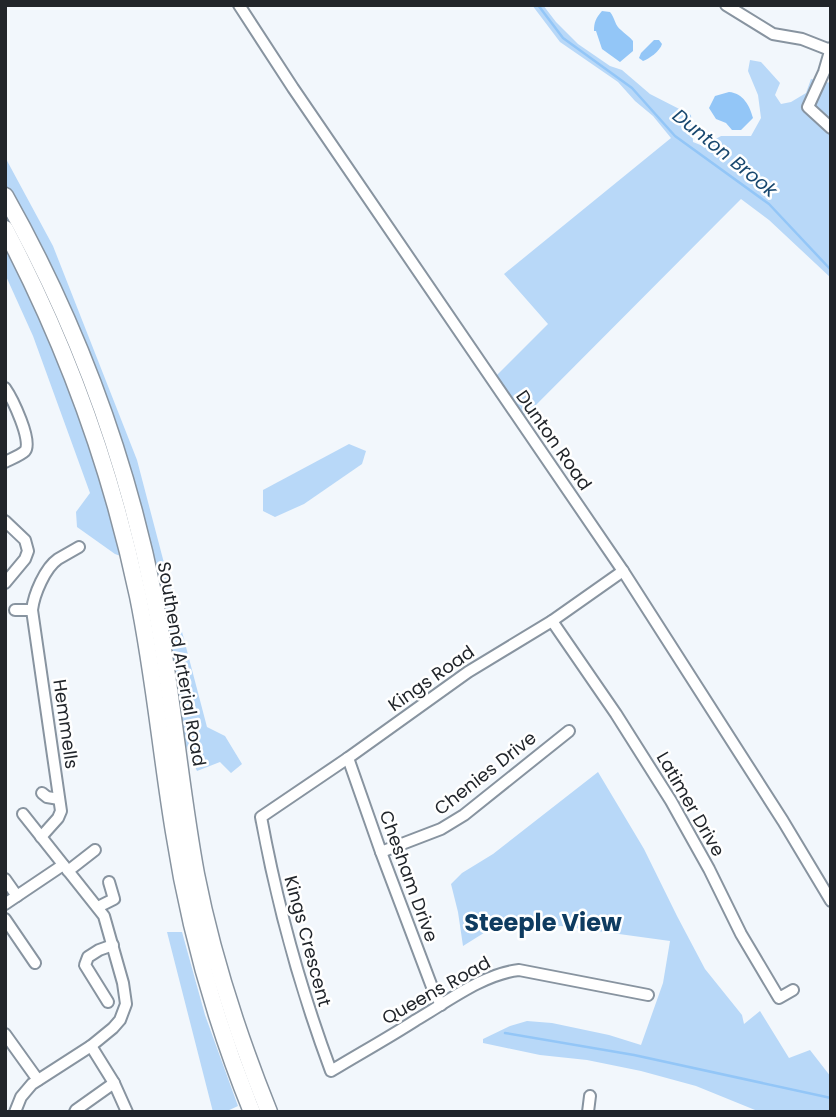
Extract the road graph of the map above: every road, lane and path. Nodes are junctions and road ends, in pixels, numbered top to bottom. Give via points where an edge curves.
1 (239, 5) edge
2 (726, 5) edge
3 (830, 49) edge
4 (831, 128) edge
5 (5, 196) edge
6 (5, 229) edge
7 (5, 388) edge
8 (5, 462) edge
9 (5, 521) edge
10 (79, 547) dead end
11 (623, 571) junction
12 (5, 583) edge
13 (15, 610) dead end
14 (32, 610) junction
15 (552, 621) junction
16 (569, 732) dead end
17 (348, 758) junction
18 (42, 793) dead end
19 (60, 799) junction
20 (23, 814) dead end
21 (261, 817) joint
22 (41, 837) junction
23 (95, 850) dead end
24 (381, 852) junction
25 (65, 868) junction
26 (5, 879) edge
27 (109, 882) dead end
28 (17, 896) junction
29 (831, 901) edge
30 (5, 904) edge
31 (98, 907) junction
32 (5, 919) edge
33 (113, 945) junction
34 (35, 963) dead end
35 (793, 990) dead end
36 (648, 995) dead end
37 (108, 1002) dead end
38 (441, 1005) junction
39 (5, 1034) edge
40 (91, 1046) junction
41 (331, 1071) joint
42 (38, 1080) junction
43 (114, 1083) junction
44 (590, 1096) dead end
45 (5, 1108) edge
46 (15, 1112) edge
47 (75, 1112) edge
48 (127, 1112) edge
49 (252, 1112) edge
50 (269, 1112) edge
51 (589, 1112) edge

1 - 11 street, Dunton Road
2 - 3 street via 774,34
3 - 4 street via 808,107
5 - 50 highway, Southend Arterial Road via 72,333 124,478 154,594 186,812 210,936 227,998
6 - 49 highway, Southend Arterial Road via 70,369 112,494 145,635 172,824 195,942
7 - 8 street via 27,448
9 - 12 street via 24,540 28,551
10 - 14 street, Hemmells via 55,561 41,582
11 - 15 street, Kings Road
11 - 29 street, Dunton Road
13 - 14 street
14 - 19 street, Hemmells
15 - 17 street, Kings Road via 468,672
15 - 35 street, Latimer Drive via 671,801 779,998
16 - 24 street, Chenies Drive via 464,815
17 - 21 street, Kings Road
17 - 24 street, Chesham Drive
18 - 19 street
19 - 22 street via 58,818
20 - 22 street
21 - 41 street, Kings Crescent via 289,944
22 - 25 street
23 - 25 street
24 - 38 street, Chesham Drive
25 - 28 street
25 - 31 street
26 - 28 street
27 - 31 street via 114,899
28 - 30 street
31 - 33 street
32 - 34 street
33 - 37 street via 88,957 85,965
33 - 40 street via 126,1004 120,1020
36 - 38 street, Queens Road via 519,970 492,977
38 - 41 street, Queens Road
39 - 42 street
40 - 42 street
40 - 43 street
42 - 46 street via 21,1097
43 - 47 street
43 - 48 street
44 - 51 street
45 - 46 street

